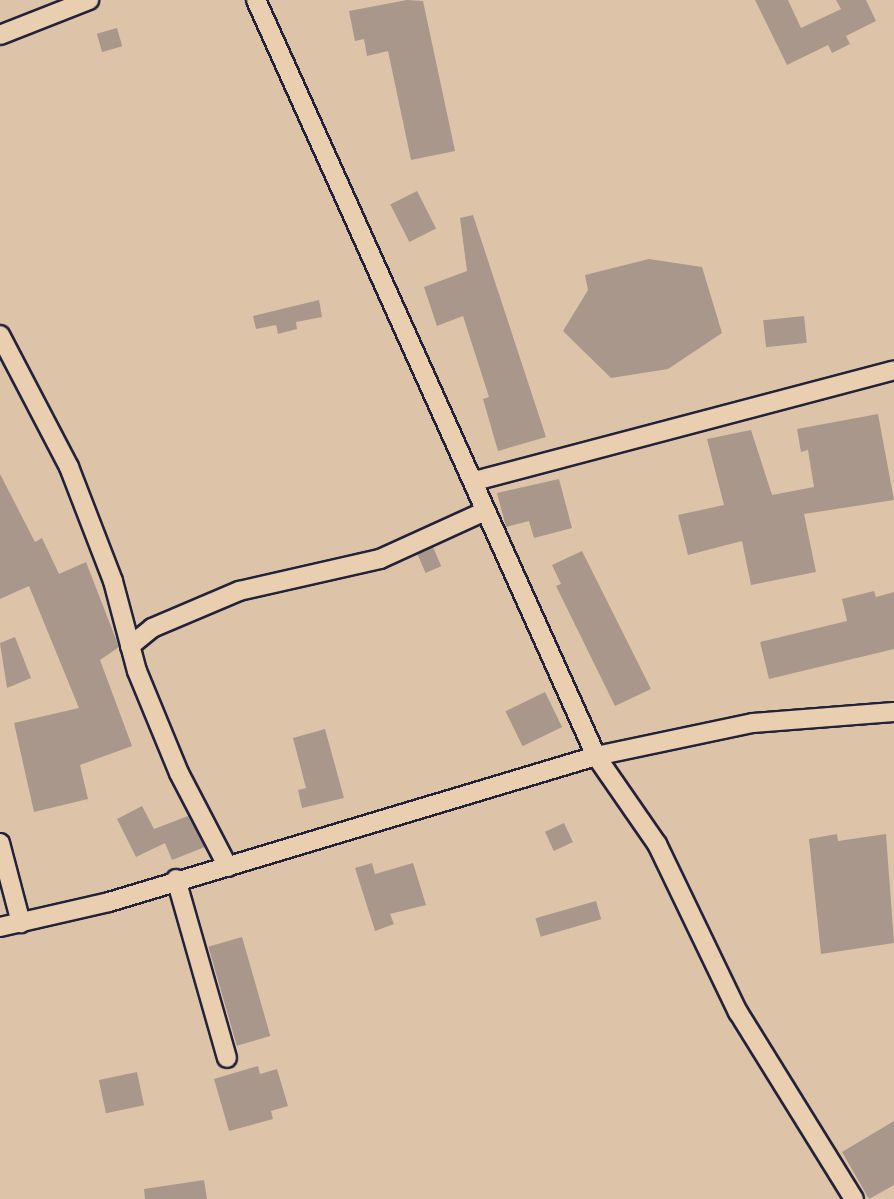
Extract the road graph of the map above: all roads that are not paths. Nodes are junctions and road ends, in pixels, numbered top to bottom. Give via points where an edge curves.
1 (89, 0) edge
2 (256, 0) edge
3 (0, 36) edge
4 (0, 335) edge
5 (894, 370) edge
6 (475, 481) junction
7 (483, 512) junction
8 (130, 646) junction
9 (894, 712) edge
10 (596, 756) junction
11 (0, 842) edge
12 (228, 867) junction
13 (176, 879) junction
14 (21, 923) junction
15 (0, 927) edge
16 (227, 1058) dead end
17 (854, 1199) edge

1 - 3 street
2 - 6 street
4 - 8 street via 69,467 113,580
5 - 6 street
6 - 7 street
7 - 8 street via 380,559 239,591 152,628
7 - 10 street
8 - 12 street via 179,773
9 - 10 street via 753,723
10 - 12 street
10 - 17 street via 657,844 738,1012
11 - 14 street
12 - 13 street
13 - 14 street
13 - 16 street
14 - 15 street

